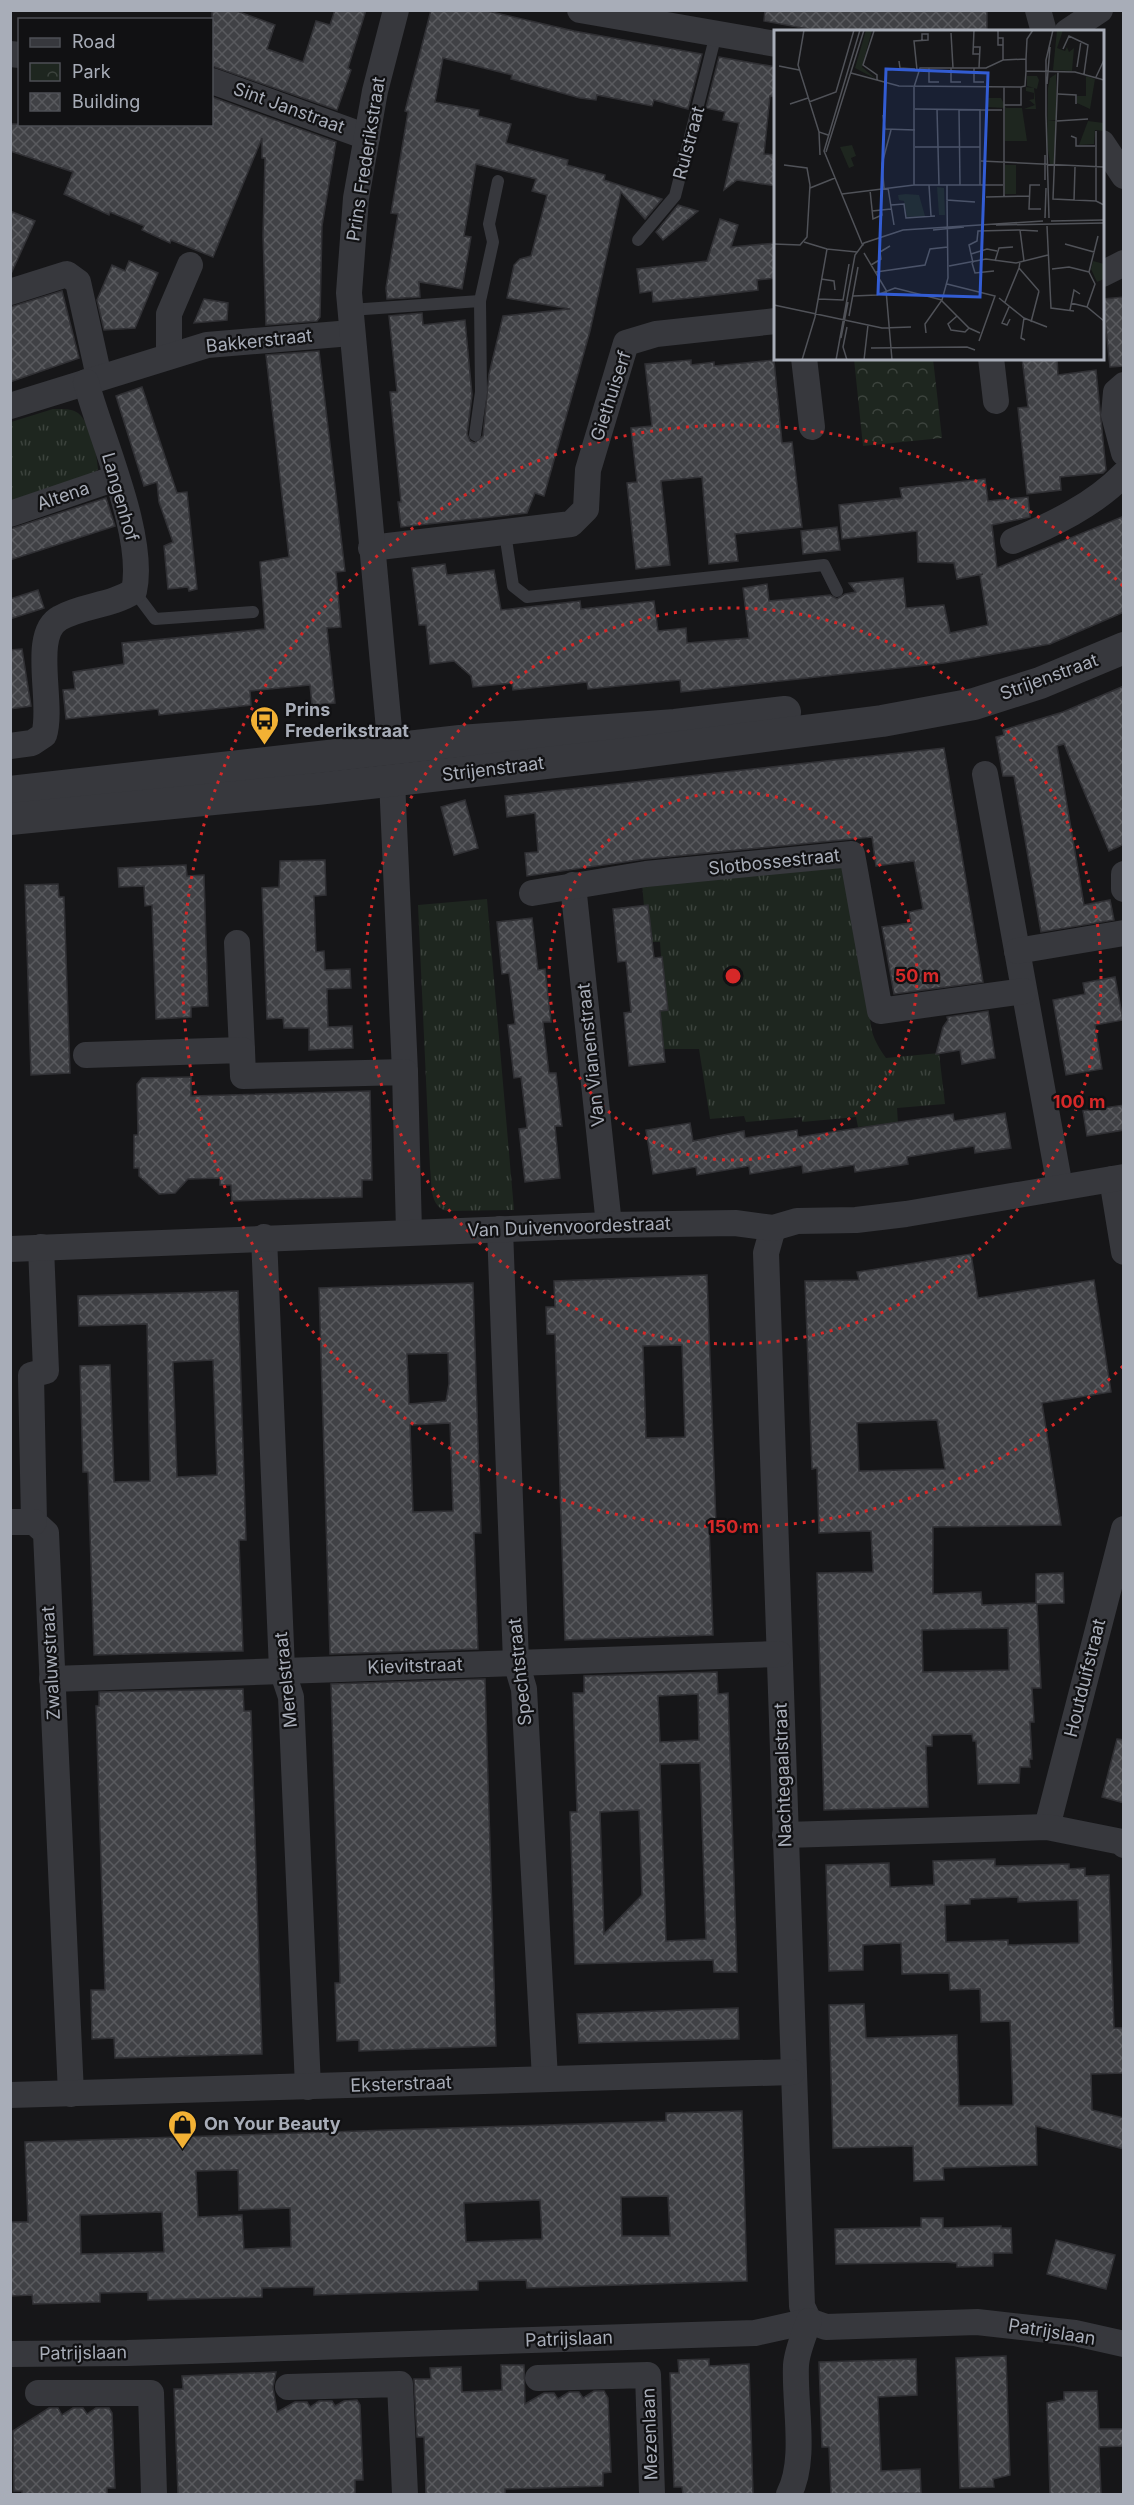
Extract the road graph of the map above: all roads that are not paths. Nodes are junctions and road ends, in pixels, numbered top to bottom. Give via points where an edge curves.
1 (396, 10) edge
2 (580, 10) edge
3 (1038, 10) edge
4 (1100, 10) edge
5 (1043, 30) edge
6 (1070, 30) edge
7 (716, 34) junction
8 (774, 44) edge
9 (213, 81) edge
10 (367, 137) junction
11 (1104, 146) edge
12 (1124, 176) edge
13 (498, 181) dead end
14 (638, 240) dead end
15 (1124, 263) edge
16 (190, 265) dead end
17 (1104, 273) edge
18 (10, 292) edge
19 (480, 301) junction
20 (350, 321) junction
21 (774, 321) edge
22 (169, 355) junction
23 (804, 360) edge
24 (991, 360) edge
25 (92, 380) junction
26 (1124, 385) edge
27 (996, 400) dead end
28 (10, 406) edge
29 (812, 427) dead end
30 (475, 435) dead end
31 (1124, 453) edge
32 (1124, 474) edge
33 (116, 478) junction
34 (10, 514) edge
35 (505, 533) junction
36 (1014, 541) dead end
37 (371, 548) junction
38 (134, 591) junction
39 (837, 591) dead end
40 (253, 612) dead end
41 (1124, 648) edge
42 (10, 746) edge
43 (392, 765) junction
44 (985, 774) dead end
45 (10, 792) edge
46 (10, 819) edge
47 (1124, 874) edge
48 (573, 885) junction
49 (1124, 889) edge
50 (532, 892) dead end
51 (1124, 933) edge
52 (237, 943) dead end
53 (1017, 951) junction
54 (1024, 991) junction
55 (242, 1050) junction
56 (86, 1055) dead end
57 (405, 1072) junction
58 (1118, 1178) edge
59 (1060, 1187) junction
60 (609, 1225) junction
61 (773, 1228) junction
62 (501, 1229) junction
63 (409, 1232) junction
64 (264, 1237) junction
65 (41, 1247) junction
66 (10, 1249) edge
67 (1124, 1252) edge
68 (22, 1522) edge
69 (1124, 1529) edge
70 (779, 1653) junction
71 (516, 1662) junction
72 (282, 1670) junction
73 (52, 1679) junction
74 (1047, 1827) junction
75 (785, 1834) junction
76 (1124, 1845) edge
77 (792, 2072) junction
78 (545, 2079) junction
79 (308, 2087) junction
80 (71, 2094) junction
81 (10, 2095) edge
82 (809, 2321) junction
83 (1124, 2344) edge
84 (10, 2354) edge
85 (538, 2378) dead end
86 (288, 2387) dead end
87 (38, 2393) dead end
88 (154, 2494) edge
89 (405, 2494) edge
90 (652, 2494) edge
91 (789, 2494) edge

1 - 10 street, Prins Frederikstraat
2 - 7 street
3 - 5 street
4 - 6 street
7 - 8 street
7 - 14 lane, Rulstraat via 675,196
9 - 10 street, Sint Janstraat
10 - 20 street, Prins Frederikstraat via 350,260
11 - 12 street
13 - 19 lane via 489,224 493,242
15 - 17 street
16 - 22 street via 169,314
18 - 25 street via 67,274 78,282
19 - 20 lane
19 - 30 lane via 481,392
20 - 22 street, Bakkerstraat
20 - 37 street, Prins Frederikstraat
21 - 35 street, Giethuiserf via 656,334 626,344 588,470 586,509 571,524
22 - 25 street, Bakkerstraat
23 - 29 street
24 - 27 street
25 - 28 street, Bakkerstraat
25 - 33 street, Langenhof
26 - 31 street via 1116,392 1114,415
32 - 36 street via 1057,523
33 - 34 street, Altena
33 - 38 street, Langenhof via 134,548
35 - 37 street, Giethuiserf
35 - 39 lane via 513,586 527,597 824,565
37 - 43 street, Prins Frederikstraat
38 - 40 lane via 155,619
38 - 42 street via 60,618 48,628 44,644 49,720 44,735 32,743
41 - 43 street, Strijenstraat via 974,704 876,702 675,725 460,741
43 - 45 street, Strijenstraat
43 - 46 street, Strijenstraat
43 - 57 street, Prins Frederikstraat
44 - 53 street
47 - 49 street
48 - 50 street
48 - 54 street, Slotbossestraat via 852,854 880,1011
48 - 60 street, Van Vianenstraat
51 - 53 street
52 - 55 street
53 - 54 street
54 - 59 street
55 - 56 street
55 - 57 street via 243,1076
57 - 63 street, Prins Frederikstraat
58 - 59 street, Van Duivenvoordestraat
58 - 67 street
59 - 61 street, Van Duivenvoordestraat via 906,1214 797,1221
60 - 61 street, Van Duivenvoordestraat via 735,1223
60 - 62 street, Van Duivenvoordestraat
61 - 70 street, Nachtegaalstraat via 765,1253
62 - 63 street, Van Duivenvoordestraat
62 - 71 street, Spechtstraat
63 - 64 street, Van Duivenvoordestraat
64 - 65 street, Van Duivenvoordestraat
64 - 72 street, Merelstraat
65 - 66 street, Van Duivenvoordestraat
65 - 68 street, Zwaluwstraat via 46,1371 31,1375
68 - 73 street, Zwaluwstraat via 46,1533
69 - 74 street, Houtduifstraat
70 - 71 street, Kievitstraat
70 - 75 street, Nachtegaalstraat
71 - 72 street, Kievitstraat
71 - 78 street, Spechtstraat via 524,1689
72 - 73 street, Kievitstraat
72 - 79 street, Merelstraat via 291,1697
73 - 80 street, Zwaluwstraat
74 - 75 street
74 - 76 street
75 - 77 street, Nachtegaalstraat
77 - 78 street, Eksterstraat
77 - 82 street, Nachtegaalstraat via 802,2306
78 - 79 street, Eksterstraat
79 - 80 street, Eksterstraat
80 - 81 street, Eksterstraat
82 - 83 street, Patrijslaan via 826,2327 977,2322 1075,2333
82 - 84 street, Patrijslaan via 755,2333
82 - 91 street via 796,2363 797,2462
85 - 90 street, Mezenlaan via 648,2375
86 - 89 street via 400,2384
87 - 88 street via 151,2393

